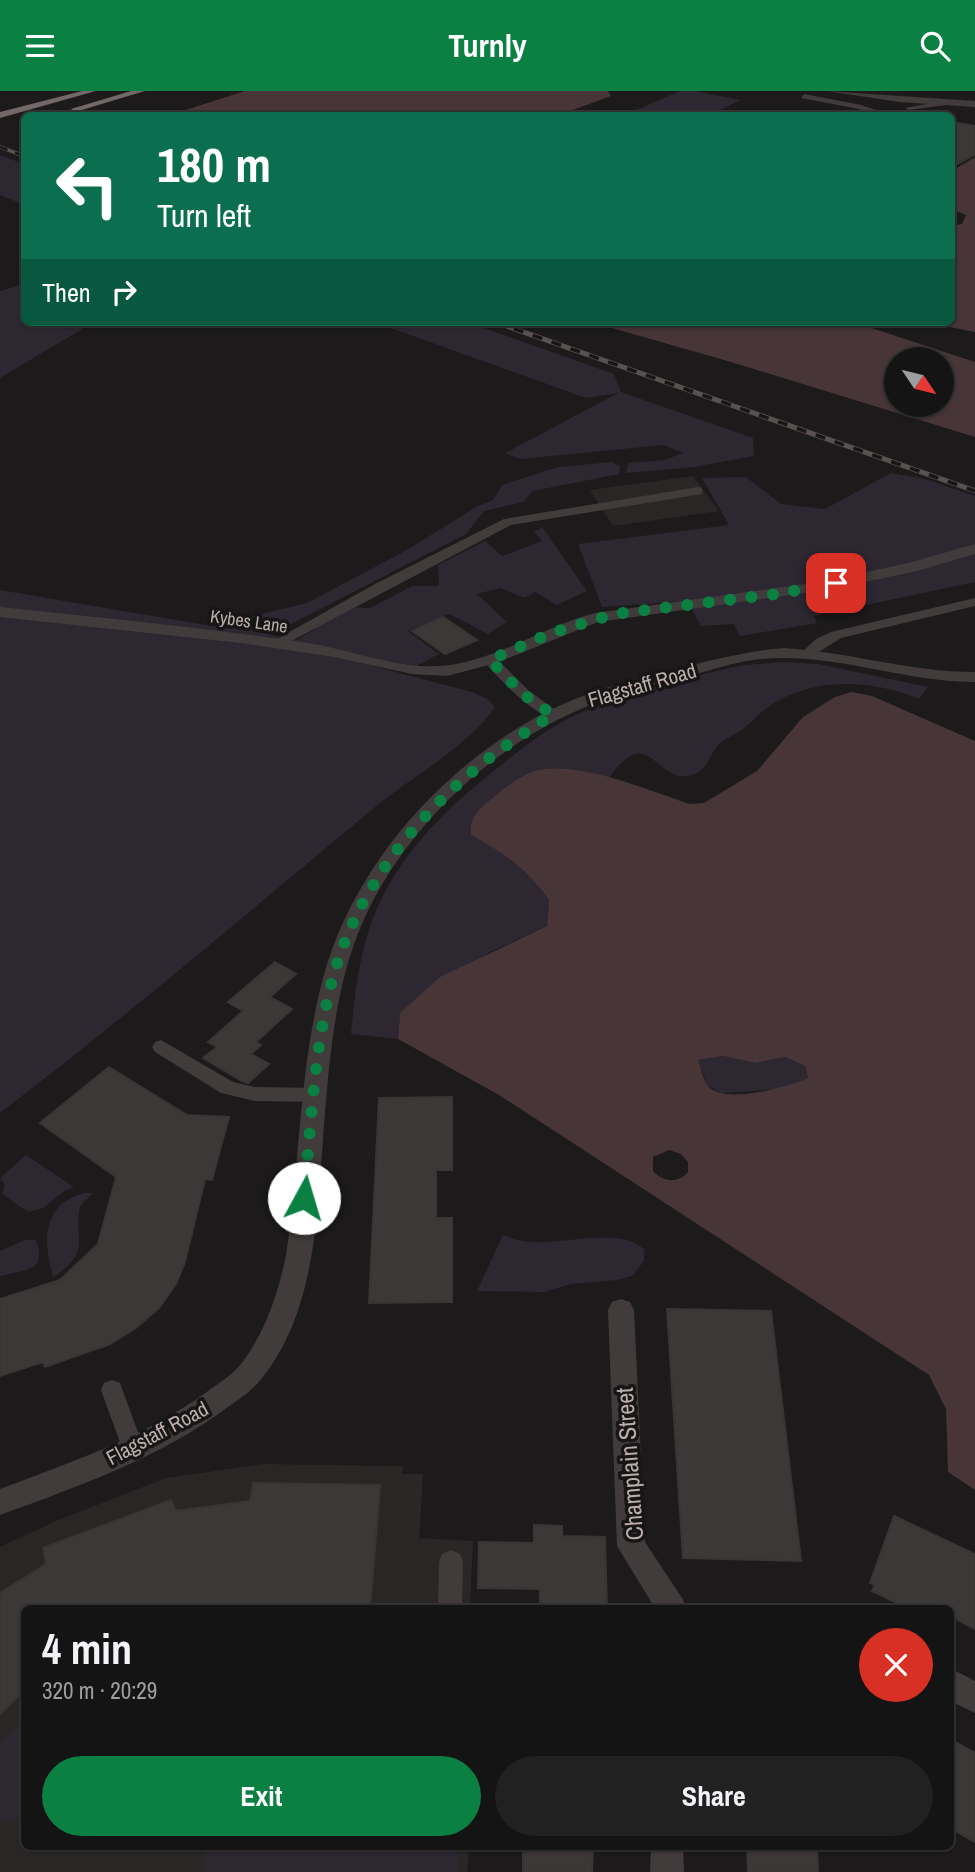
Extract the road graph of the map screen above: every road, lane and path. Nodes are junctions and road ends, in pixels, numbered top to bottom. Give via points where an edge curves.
1 (92, 91) edge
2 (141, 91) edge
3 (831, 91) edge
4 (804, 96) dead end
5 (899, 99) junction
6 (943, 103) junction
7 (975, 104) edge
8 (64, 112) dead end
9 (870, 112) edge
10 (0, 115) edge
11 (698, 491) dead end
12 (975, 548) edge
13 (975, 602) edge
14 (0, 612) edge
15 (275, 644) junction
16 (810, 652) junction
17 (490, 660) junction
18 (975, 677) edge
19 (553, 715) junction
20 (161, 1047) dead end
21 (315, 1095) junction
22 (621, 1310) dead end
23 (112, 1390) dead end
24 (133, 1449) junction
25 (0, 1503) edge
26 (451, 1562) dead end
27 (450, 1605) edge
28 (669, 1605) edge
29 (954, 1685) edge
30 (975, 1698) edge
31 (667, 1850) edge
32 (667, 1872) edge

1 - 10 highway
2 - 8 highway
3 - 5 street
4 - 9 lane
5 - 6 street
5 - 6 lane via 906,110
6 - 7 street
11 - 15 lane via 508,522
12 - 17 street, Kybes Lane via 929,564 813,588 602,616
13 - 16 lane via 836,635
14 - 15 street, Kybes Lane
15 - 17 street, Kybes Lane via 425,671
16 - 18 street, Flagstaff Road via 924,676
16 - 19 street, Flagstaff Road via 752,655 650,682
17 - 19 lane via 523,694
19 - 21 street, Flagstaff Road via 460,782 401,842 383,869 350,927 334,976 323,1021
20 - 21 lane via 228,1088 255,1094
21 - 24 street, Flagstaff Road via 299,1250 281,1324 248,1376 200,1415
22 - 28 street, Champlain Street via 631,1546
23 - 24 lane
24 - 25 street, Flagstaff Road
26 - 27 lane
29 - 30 street
31 - 32 street

